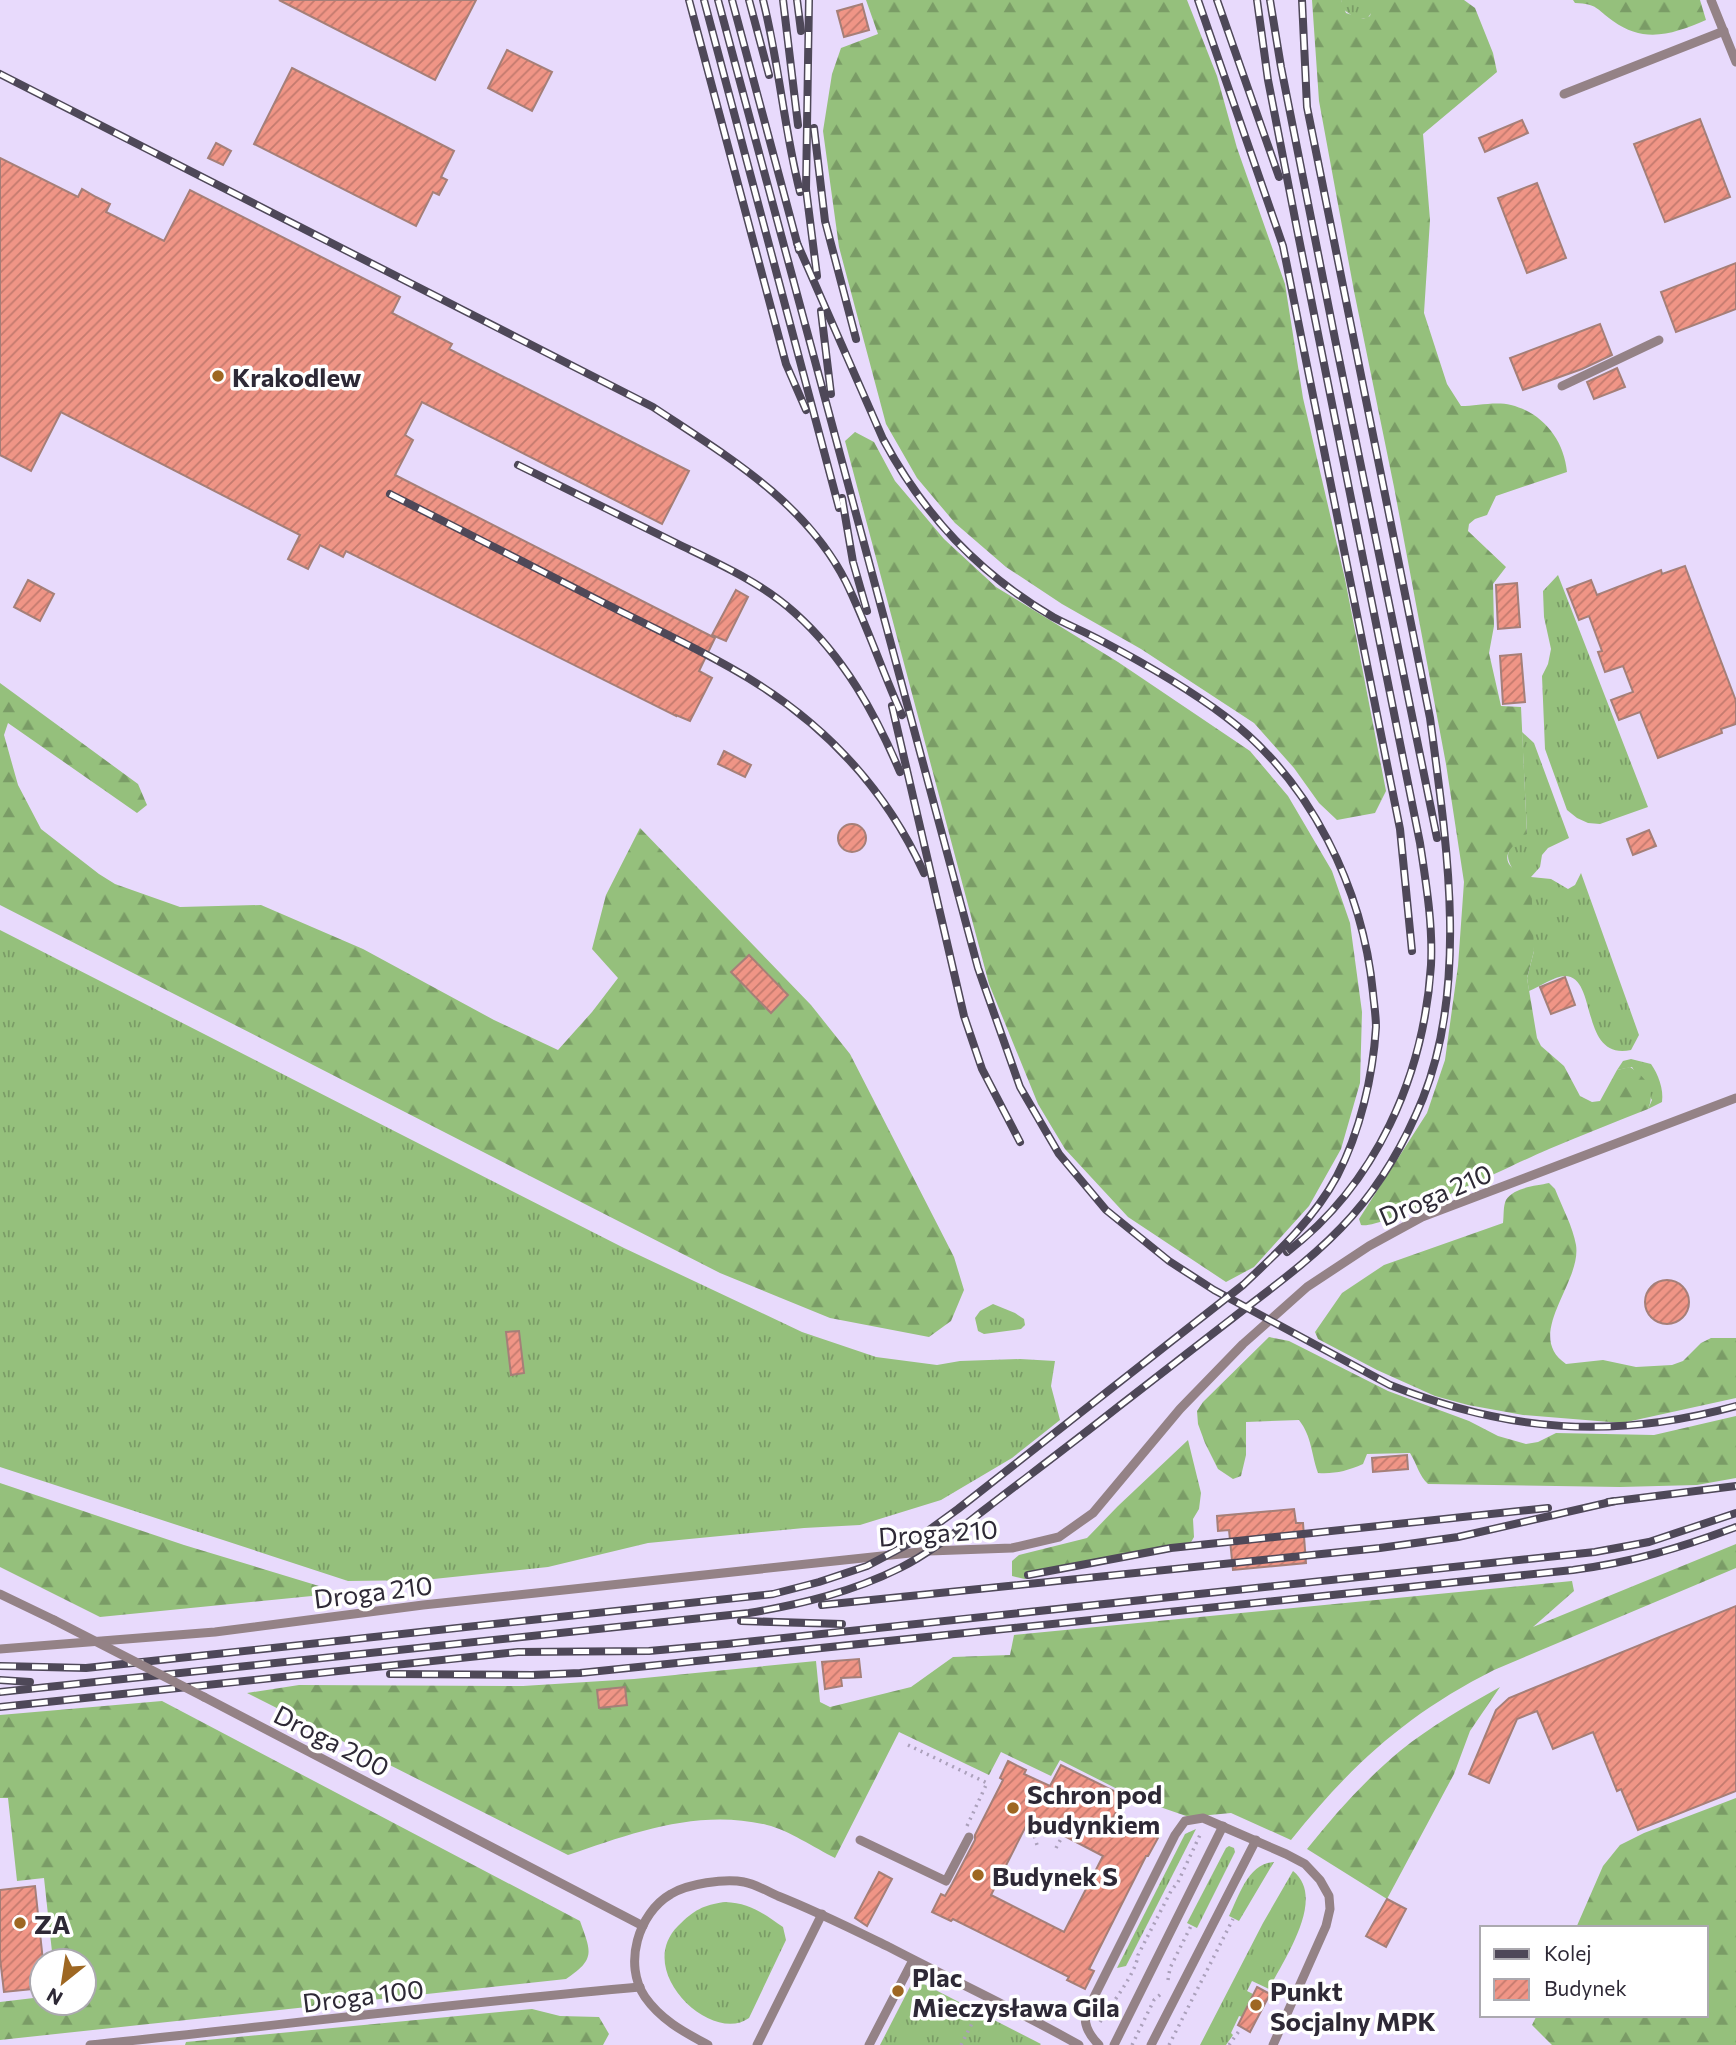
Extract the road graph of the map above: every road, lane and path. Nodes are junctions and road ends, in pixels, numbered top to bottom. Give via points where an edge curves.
1 (1711, 0) edge
2 (1724, 31) junction
3 (1736, 62) edge
4 (1564, 94) dead end
5 (1659, 340) dead end
6 (1562, 386) dead end
7 (1736, 1098) edge
8 (0, 1594) edge
9 (0, 1649) edge
10 (908, 1745) dead end
11 (1030, 1823) dead end
12 (1223, 1826) junction
13 (1063, 1835) dead end
14 (1200, 1835) dead end
15 (966, 1836) joint
16 (860, 1840) dead end
17 (1256, 1840) junction
18 (1038, 1848) dead end
19 (1056, 1848) dead end
20 (822, 1914) junction
21 (1233, 1919) dead end
22 (643, 1926) junction
23 (1191, 1926) dead end
24 (913, 1960) junction
25 (640, 1987) junction
26 (985, 1997) junction
27 (1097, 2027) dead end
28 (1239, 2031) dead end
29 (1060, 2035) junction
30 (90, 2045) edge
31 (708, 2045) edge
32 (757, 2045) edge
33 (869, 2045) edge
34 (961, 2045) edge
35 (1055, 2045) edge
36 (1079, 2045) edge
37 (1099, 2045) edge
38 (1114, 2045) edge
39 (1132, 2045) edge
40 (1152, 2045) edge
41 (1169, 2045) edge
42 (1228, 2045) edge
43 (1273, 2045) edge

1 - 2 lane
2 - 3 lane
2 - 4 lane
5 - 6 lane
7 - 9 lane, Droga 210 via 1422,1217 1368,1246 1307,1287 1243,1344 1180,1409 1093,1513 1059,1538 1012,1548 929,1551 215,1632
8 - 22 lane, Droga 200, bridge
10 - 15 path via 986,1783
11 - 18 path
12 - 17 lane
12 - 37 lane via 1194,1818 1185,1821 1175,1835 1086,2013 1089,2032
12 - 38 lane
13 - 19 path
14 - 27 path via 1130,1978
15 - 16 lane via 946,1881
17 - 40 lane
17 - 43 lane via 1313,1871 1330,1903 1326,1926
20 - 22 lane via 743,1882 702,1883 671,1894
20 - 24 lane
20 - 32 lane
21 - 41 path
22 - 25 lane via 634,1955
23 - 39 path
24 - 26 lane
24 - 33 lane
25 - 30 lane, Droga 100
25 - 31 lane via 660,2014
26 - 29 lane
26 - 34 path
28 - 42 path
29 - 35 lane
29 - 36 lane

